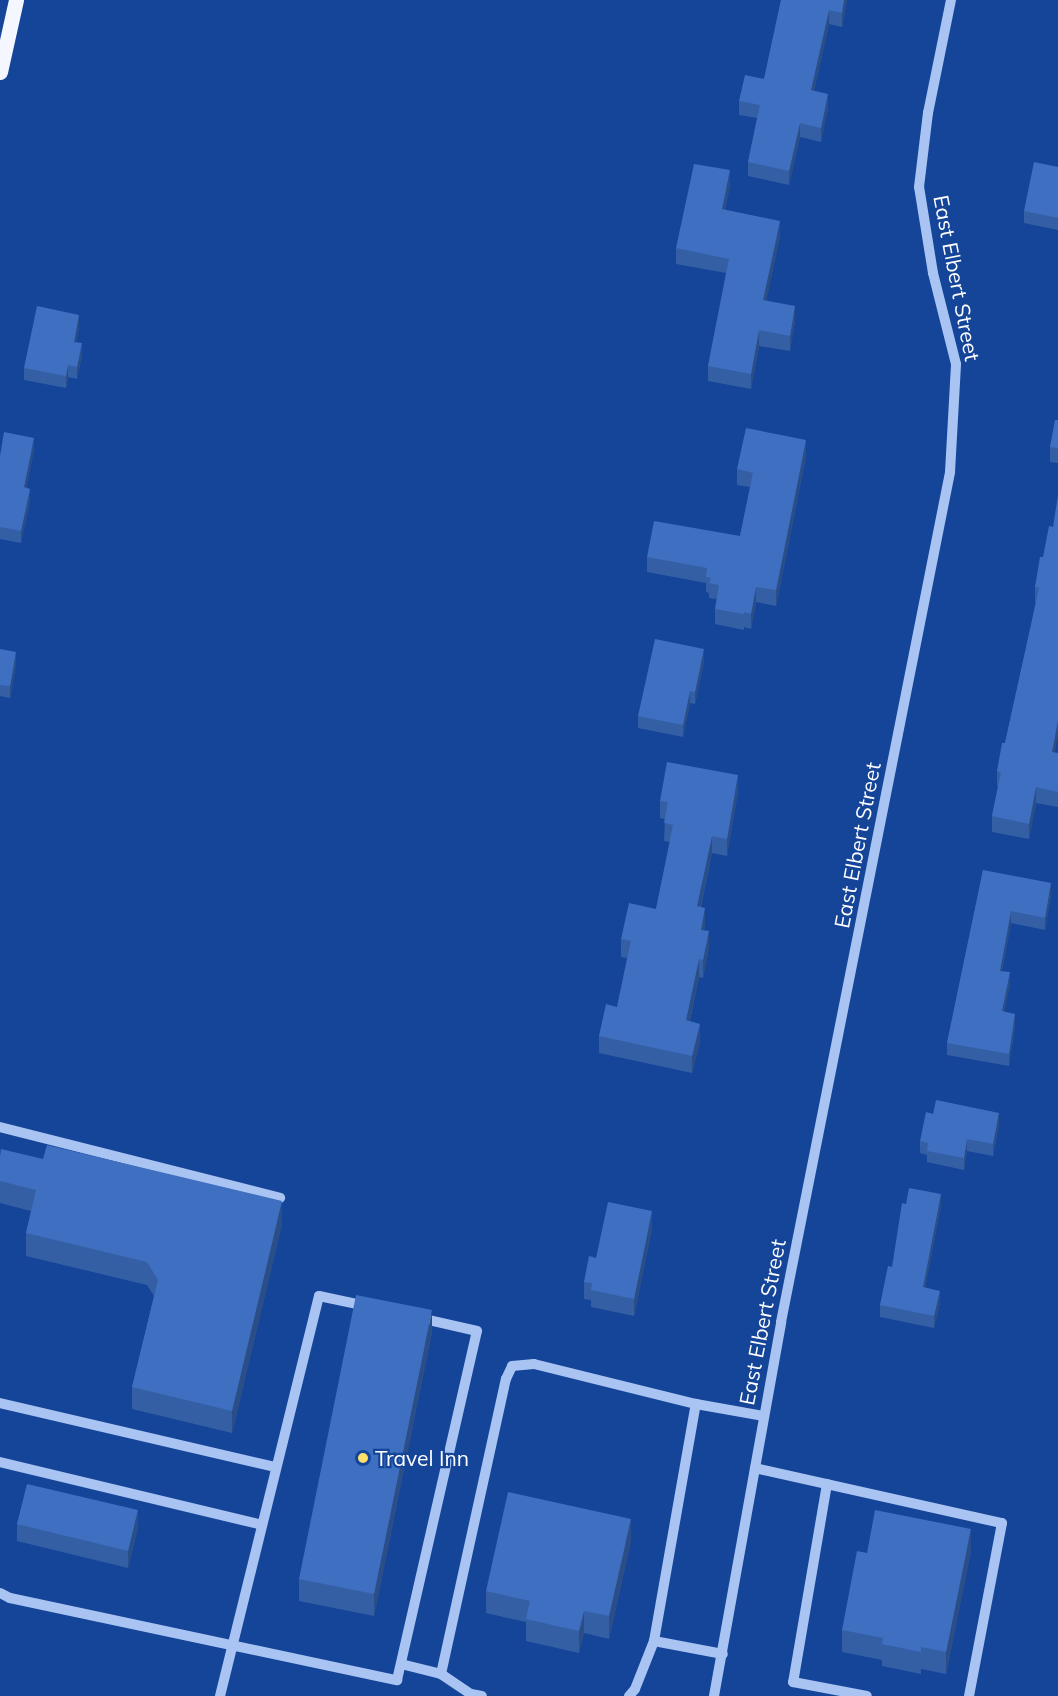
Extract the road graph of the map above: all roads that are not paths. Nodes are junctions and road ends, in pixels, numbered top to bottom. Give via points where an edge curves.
1 (16, 0) edge
2 (951, 0) edge
3 (0, 72) edge
4 (0, 1127) edge
5 (280, 1198) edge
6 (375, 1308) edge
7 (409, 1316) edge
8 (0, 1403) edge
9 (696, 1404) junction
10 (764, 1416) junction
11 (0, 1462) edge
12 (276, 1467) junction
13 (755, 1468) junction
14 (827, 1484) junction
15 (262, 1525) junction
16 (0, 1593) edge
17 (654, 1641) junction
18 (232, 1644) junction
19 (723, 1654) junction
20 (400, 1664) junction
21 (441, 1674) junction
22 (220, 1696) edge
23 (482, 1696) edge
24 (628, 1696) edge
25 (714, 1696) edge
26 (867, 1696) edge
27 (969, 1696) edge

1 - 3 main road
2 - 10 street, East Elbert Street via 928,113 919,187 933,273 956,364 950,472
4 - 5 street
6 - 12 street via 319,1296
7 - 20 street via 477,1331
8 - 12 street
9 - 10 street
9 - 17 street
9 - 21 street via 534,1364 512,1366
10 - 13 street, East Elbert Street
11 - 15 street
12 - 15 street
13 - 14 street
13 - 19 street, East Elbert Street
14 - 26 street via 792,1682
14 - 27 street via 1002,1523
15 - 18 street
16 - 18 street
17 - 19 street
17 - 24 street via 635,1689
18 - 20 street via 397,1680
18 - 22 street
19 - 25 street, East Elbert Street
20 - 21 street
21 - 23 street via 471,1694

